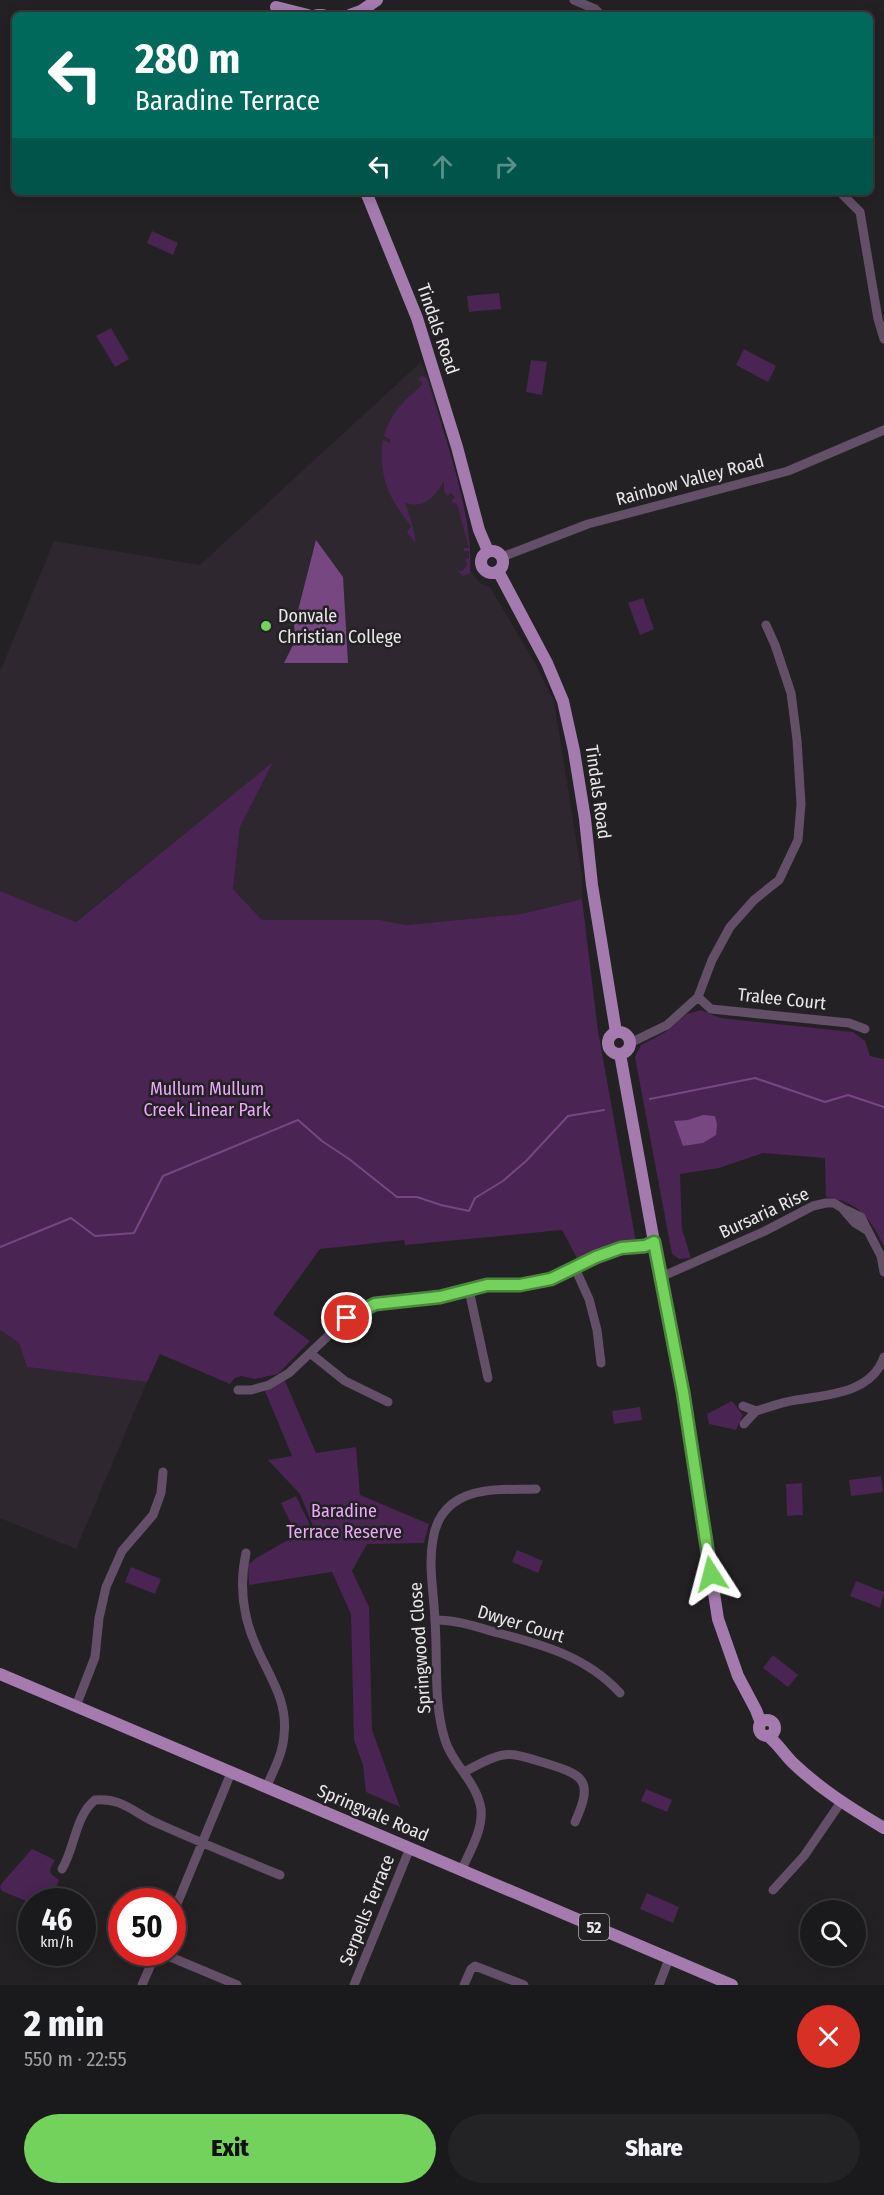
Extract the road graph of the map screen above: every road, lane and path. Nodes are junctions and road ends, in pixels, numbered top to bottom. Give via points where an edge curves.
1 (379, 0) edge
2 (574, 0) edge
3 (276, 7) edge
4 (296, 12) edge
5 (357, 12) edge
6 (598, 12) edge
7 (367, 195) edge
8 (843, 195) edge
9 (884, 339) edge
10 (884, 430) edge
11 (488, 551) junction
12 (502, 557) junction
13 (498, 571) junction
14 (766, 625) dead end
15 (698, 997) junction
16 (865, 1029) dead end
17 (616, 1032) junction
18 (630, 1042) junction
19 (620, 1054) junction
20 (654, 1242) junction
21 (575, 1268) junction
22 (884, 1272) edge
23 (661, 1276) junction
24 (469, 1290) junction
25 (310, 1353) junction
26 (884, 1357) edge
27 (601, 1363) dead end
28 (488, 1378) dead end
29 (238, 1390) dead end
30 (388, 1402) dead end
31 (743, 1406) dead end
32 (756, 1411) junction
33 (744, 1424) dead end
34 (163, 1472) dead end
35 (536, 1489) dead end
36 (246, 1553) dead end
37 (435, 1620) junction
38 (0, 1674) edge
39 (620, 1693) dead end
40 (76, 1706) junction
41 (464, 1772) junction
42 (231, 1773) junction
43 (266, 1788) junction
44 (841, 1802) junction
45 (575, 1822) dead end
46 (884, 1828) edge
47 (204, 1843) junction
48 (410, 1848) junction
49 (62, 1869) dead end
50 (462, 1869) junction
51 (280, 1875) dead end
52 (184, 1888) edge
53 (773, 1890) dead end
54 (669, 1959) junction
55 (186, 1964) edge
56 (150, 1966) edge
57 (142, 1985) edge
58 (237, 1985) edge
59 (354, 1985) edge
60 (464, 1985) edge
61 (524, 1985) edge
62 (659, 1985) edge
63 (732, 1985) edge

1 - 5 main road
2 - 6 street
3 - 4 main road
7 - 11 main road, Tindals Road via 417,318
8 - 9 street via 860,212
10 - 12 street, Rainbow Valley Road via 788,471 588,524
11 - 12 main road via 495,550
11 - 13 main road via 482,555 481,567 490,573
12 - 13 main road
13 - 17 main road, Tindals Road via 563,701 578,773
14 - 15 street via 790,693 797,740 801,804 798,840 779,880 730,927
15 - 16 street, Tralee Court via 711,1009 849,1023
15 - 18 street via 667,1024
17 - 18 main road via 626,1034
17 - 19 main road via 610,1036 608,1045
18 - 19 main road
19 - 20 main road
20 - 21 street via 621,1248
20 - 23 main road
21 - 24 street via 551,1279
21 - 27 street via 589,1299
22 - 23 street, Bursaria Rise via 868,1231 842,1208 826,1203
23 - 44 main road via 682,1382 718,1619 738,1676 756,1710 793,1762
24 - 25 street via 375,1304 347,1318
24 - 28 street
25 - 29 street via 269,1385
25 - 30 street via 345,1382
26 - 32 street via 880,1368 847,1391
31 - 32 street
32 - 33 street
34 - 40 street via 153,1515 122,1551 105,1587 95,1657
35 - 37 street, Springwood Close via 487,1490 452,1504 439,1518 431,1553
36 - 43 street via 242,1592 247,1619 284,1710 282,1746
37 - 39 street, Dwyer Court via 453,1620 538,1643 591,1668
37 - 41 street, Springwood Close via 439,1711 445,1742
38 - 40 main road, Springvale Road / 52
40 - 42 main road, Springvale Road / 52
41 - 45 street via 503,1755 519,1755 572,1771 585,1790
41 - 50 street, Springwood Close via 481,1810 477,1836
42 - 43 main road, Springvale Road / 52
42 - 47 street
43 - 48 main road, Springvale Road / 52
44 - 46 main road
44 - 53 street via 804,1856
47 - 49 street via 155,1823 127,1805 95,1800 74,1834
47 - 51 street
47 - 52 street
48 - 50 main road, Springvale Road / 52
48 - 59 street, Serpells Terrace
50 - 54 main road, Springvale Road / 52
54 - 62 street
54 - 63 main road, Springvale Road / 52
55 - 58 street
56 - 57 street
60 - 61 street via 475,1966

